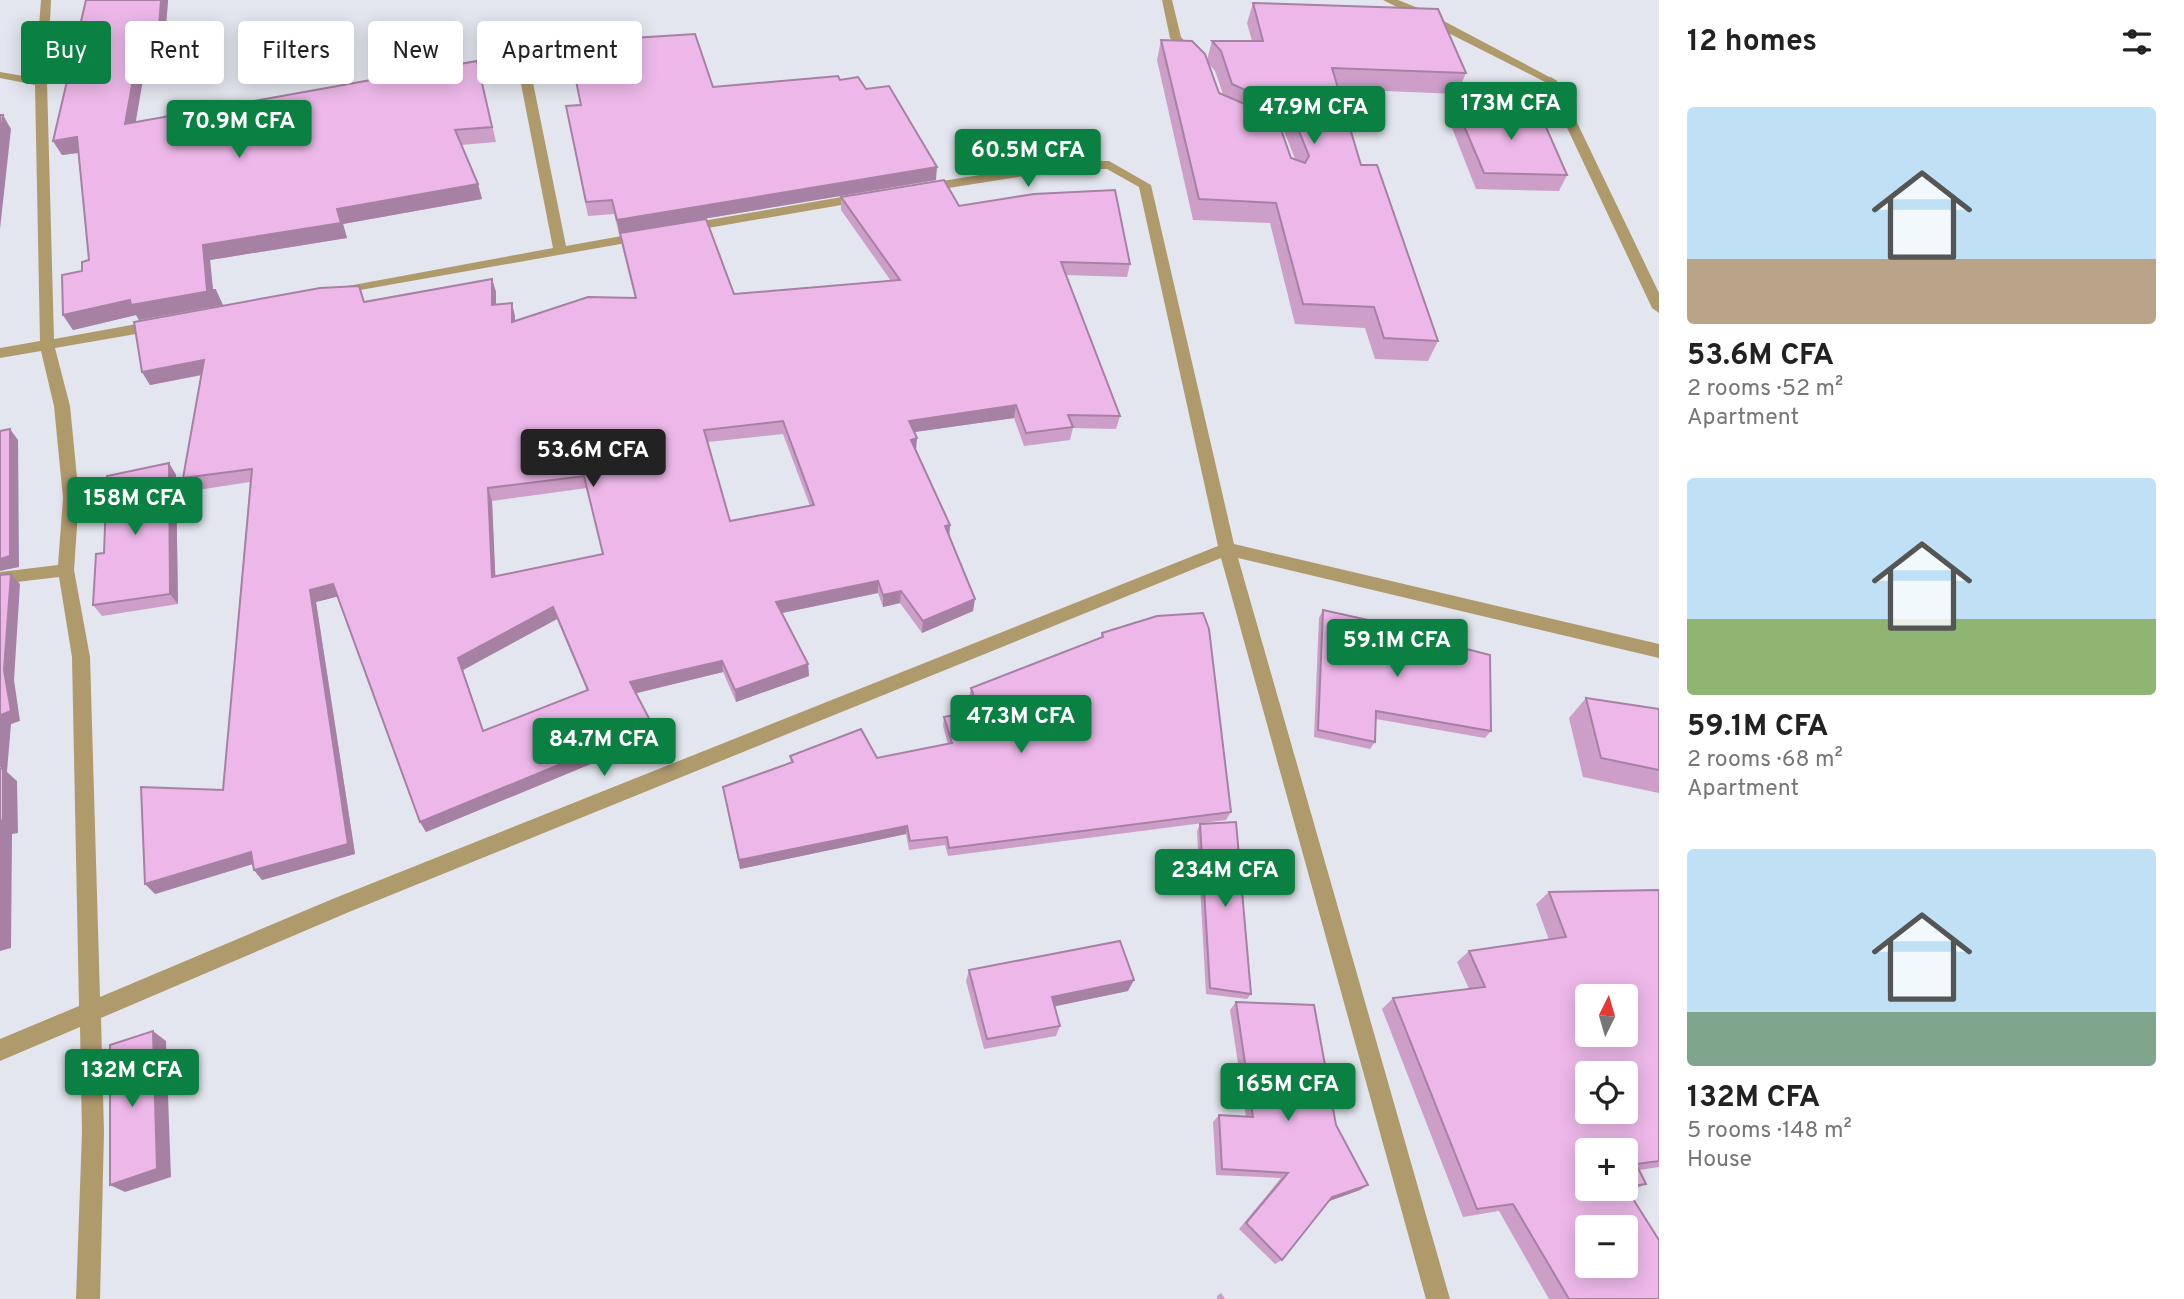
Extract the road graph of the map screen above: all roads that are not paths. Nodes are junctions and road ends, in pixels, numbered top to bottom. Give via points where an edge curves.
1 (46, 0) edge
2 (1167, 0) edge
3 (1388, 0) edge
4 (45, 21) edge
5 (1207, 72) edge
6 (0, 75) edge
7 (21, 79) edge
8 (41, 84) edge
9 (527, 84) edge
10 (903, 191) edge
11 (876, 196) edge
12 (560, 250) junction
13 (317, 295) edge
14 (1659, 308) edge
15 (169, 323) edge
16 (47, 346) junction
17 (0, 353) edge
18 (1227, 549) junction
19 (66, 570) junction
20 (0, 578) edge
21 (1659, 651) edge
22 (91, 1012) junction
23 (0, 1051) edge
24 (88, 1299) edge
25 (1438, 1299) edge

1 - 4 street
2 - 5 street via 1176,38
3 - 14 street via 1551,81
6 - 7 street
8 - 16 street
9 - 12 street
10 - 18 street via 1068,165 1109,165 1145,185
11 - 12 street
12 - 13 street
15 - 16 street
16 - 17 street
16 - 19 street via 62,406 71,498
18 - 21 street
18 - 22 street via 355,899
18 - 25 street
19 - 20 street
19 - 22 street via 81,657
22 - 23 street
22 - 24 street

